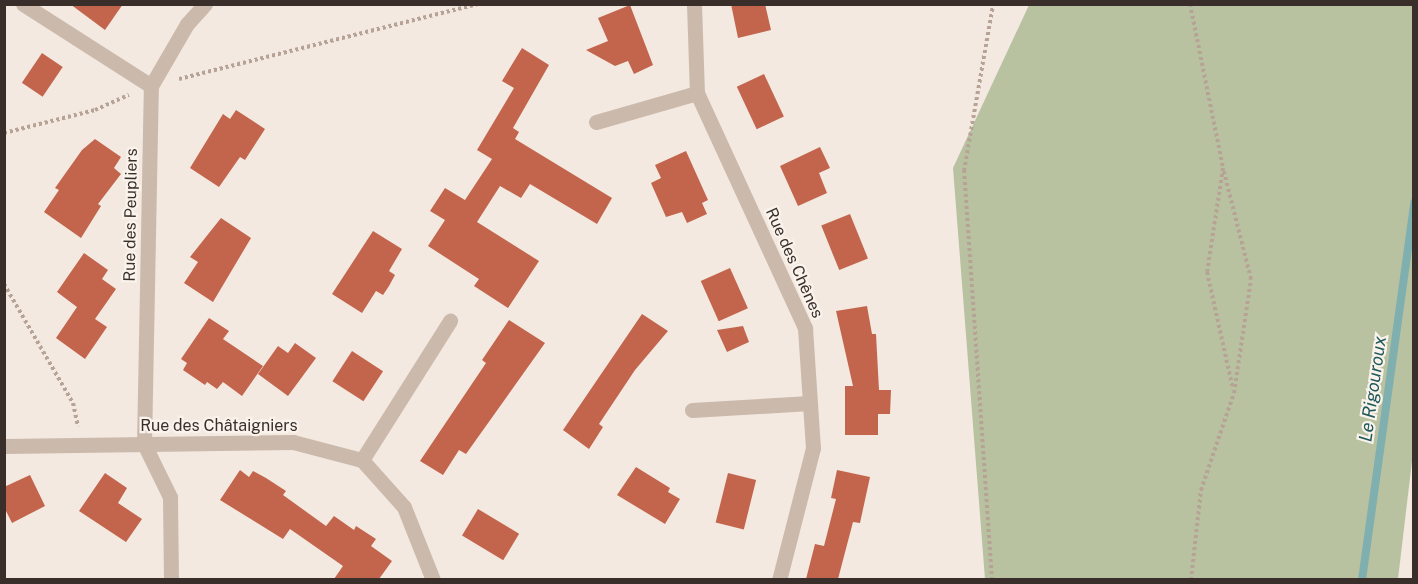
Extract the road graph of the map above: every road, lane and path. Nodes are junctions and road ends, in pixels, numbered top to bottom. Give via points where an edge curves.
1 (22, 4) edge
2 (205, 4) edge
3 (478, 4) edge
4 (694, 4) edge
5 (993, 4) edge
6 (1190, 4) edge
7 (151, 86) junction
8 (697, 93) junction
9 (596, 122) dead end
10 (4, 133) edge
11 (1223, 168) junction
12 (4, 284) edge
13 (450, 321) dead end
14 (1234, 393) junction
15 (810, 404) junction
16 (692, 410) dead end
17 (144, 444) junction
18 (82, 445) junction
19 (4, 446) edge
20 (362, 460) junction
21 (171, 579) edge
22 (433, 579) edge
23 (779, 579) edge
24 (992, 579) edge
25 (1191, 579) edge

1 - 7 street
2 - 7 street, Rue des Peupliers via 187,24
3 - 7 path
4 - 8 street, Rue des Chênes
5 - 24 path via 964,171
6 - 11 path
7 - 10 path via 95,110
7 - 17 street, Rue des Peupliers
8 - 9 street
8 - 15 street, Rue des Chênes via 805,328
11 - 14 path via 1207,272
11 - 14 path via 1251,279
12 - 18 path via 74,403
13 - 20 street
14 - 25 path via 1201,490
15 - 16 street
15 - 23 street, Rue des Chênes via 813,448
17 - 18 street, Rue des Châtaigniers
17 - 20 street, Rue des Châtaigniers via 293,442
17 - 21 street via 171,497
18 - 19 street, Rue des Châtaigniers
20 - 22 street via 404,507

